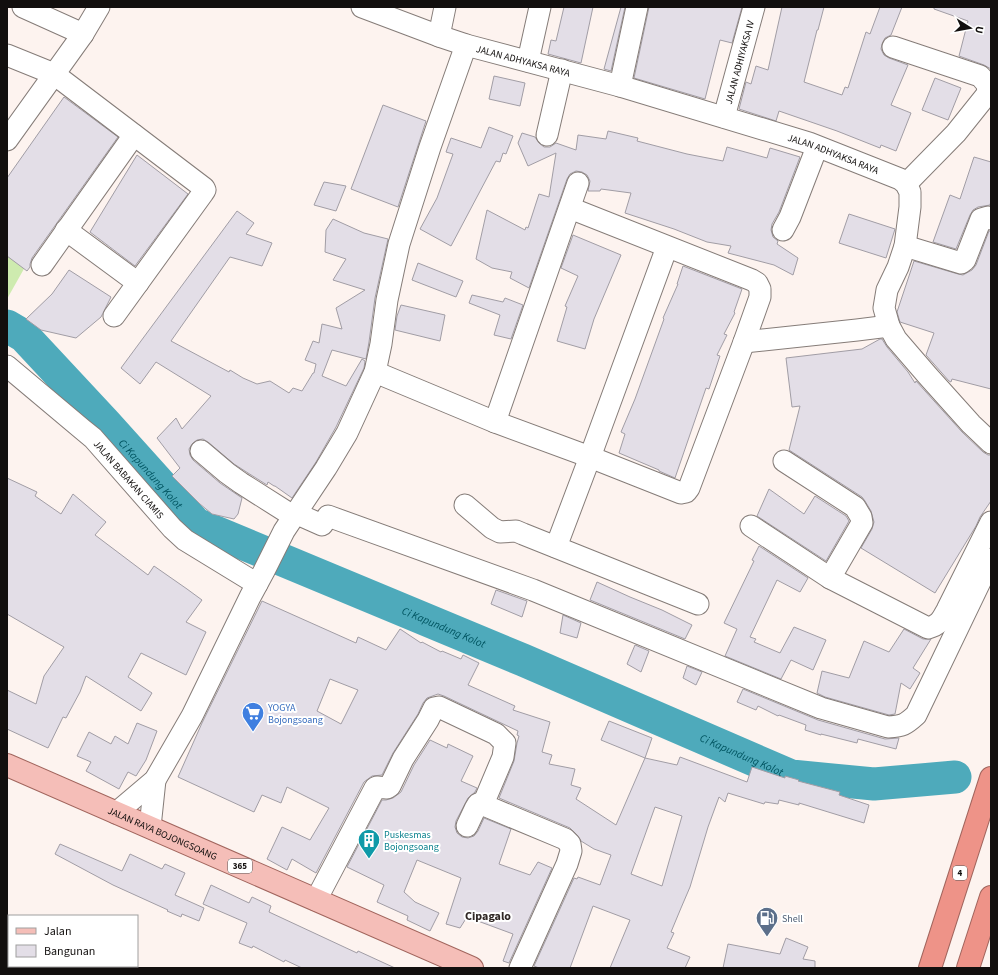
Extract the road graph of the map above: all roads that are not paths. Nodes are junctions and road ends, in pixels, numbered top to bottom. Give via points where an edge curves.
1 (23, 7) edge
2 (99, 7) edge
3 (445, 7) edge
4 (540, 7) edge
5 (636, 7) edge
6 (754, 7) edge
7 (371, 9) edge
8 (83, 34) junction
9 (439, 36) junction
10 (466, 44) junction
11 (894, 46) dead end
12 (7, 56) edge
13 (528, 61) junction
14 (562, 70) junction
15 (54, 74) junction
16 (620, 86) junction
17 (724, 117) junction
18 (134, 135) junction
19 (546, 135) dead end
20 (7, 140) edge
21 (817, 147) junction
22 (578, 183) dead end
23 (906, 184) junction
24 (570, 208) junction
25 (991, 218) edge
26 (66, 230) junction
27 (783, 230) dead end
28 (905, 246) junction
29 (668, 247) junction
30 (42, 265) dead end
31 (138, 283) junction
32 (114, 316) dead end
33 (889, 326) junction
34 (744, 342) junction
35 (7, 366) edge
36 (374, 372) junction
37 (495, 422) junction
38 (989, 434) edge
39 (201, 451) dead end
40 (590, 456) junction
41 (784, 461) dead end
42 (465, 505) dead end
43 (291, 520) junction
44 (991, 522) edge
45 (752, 526) dead end
46 (556, 547) junction
47 (991, 559) edge
48 (261, 577) junction
49 (830, 578) junction
50 (698, 604) dead end
51 (7, 765) edge
52 (991, 778) edge
53 (155, 780) junction
54 (484, 802) junction
55 (116, 812) junction
56 (468, 826) dead end
57 (150, 827) junction
58 (991, 898) edge
59 (316, 900) junction
60 (991, 902) edge
61 (979, 934) junction
62 (472, 968) edge
63 (520, 968) edge
64 (930, 968) edge
65 (968, 968) edge

1 - 8 street
2 - 8 street
3 - 9 street
4 - 13 street
5 - 16 street
6 - 17 street, JALAN ADHIYAKSA IV
7 - 9 street, JALAN ADHYAKSA RAYA
8 - 15 street
9 - 10 street, JALAN ADHYAKSA RAYA
10 - 13 street, JALAN ADHYAKSA RAYA
10 - 36 street via 399,244
11 - 23 street via 980,76 988,84 988,93 956,133
12 - 15 street
13 - 14 street, JALAN ADHYAKSA RAYA
14 - 16 street, JALAN ADHYAKSA RAYA
14 - 19 street
15 - 18 street
15 - 20 street
16 - 17 street, JALAN ADHYAKSA RAYA
17 - 21 street, JALAN ADHYAKSA RAYA
18 - 26 street
18 - 31 street via 205,190
21 - 23 street, JALAN ADHYAKSA RAYA via 900,179
21 - 27 street
22 - 24 street
23 - 28 street via 910,192 910,207
24 - 29 street
24 - 37 street
25 - 28 street via 981,219 965,260 961,263
26 - 30 street
26 - 31 street
28 - 33 street via 887,290 884,308
29 - 34 street via 756,283 760,289 760,297
29 - 40 street
31 - 32 street
33 - 34 street
33 - 38 street via 896,339 971,424
34 - 40 street via 686,492 681,493
35 - 48 street, JALAN BABAKAN CIAMIS via 93,438 185,540
36 - 37 street
36 - 43 street via 346,433
37 - 40 street
39 - 43 street
40 - 46 street
41 - 49 street via 856,508 861,516 862,523
42 - 46 street via 500,532 516,531
43 - 47 street via 322,525 328,516 533,590 821,708 888,727 907,724 916,715
43 - 48 street
44 - 49 street via 948,610 935,626 928,628
45 - 49 street
46 - 50 street
48 - 53 street via 192,716
51 - 55 main road, JALAN RAYA BOJONGSOANG / 365
52 - 64 highway, 4
53 - 55 street
53 - 57 street
54 - 56 street via 478,804
54 - 59 street via 503,757 505,743 496,734 439,707 434,708 390,786 375,788
54 - 63 street via 486,806 565,839 570,844 571,851 567,864
55 - 57 main road, JALAN RAYA BOJONGSOANG / 365
57 - 59 main road, JALAN RAYA BOJONGSOANG / 365
58 - 61 highway
59 - 62 main road, JALAN RAYA BOJONGSOANG / 365
60 - 61 highway
61 - 65 highway

